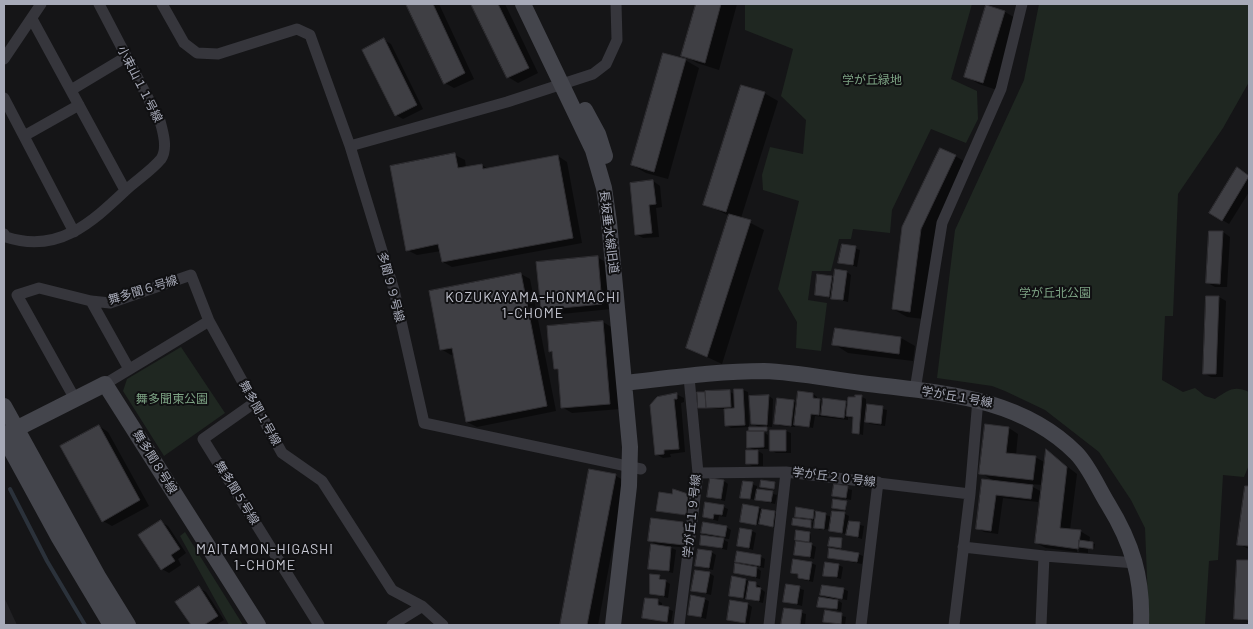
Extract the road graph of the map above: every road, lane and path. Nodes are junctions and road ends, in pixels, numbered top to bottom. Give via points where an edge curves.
1 (41, 4) edge
2 (99, 4) edge
3 (162, 4) edge
4 (523, 4) edge
5 (535, 4) edge
6 (616, 4) edge
7 (1022, 4) edge
8 (32, 19) junction
9 (126, 57) junction
10 (4, 59) edge
11 (567, 83) junction
12 (71, 90) junction
13 (4, 98) edge
14 (79, 105) junction
15 (24, 136) junction
16 (350, 146) junction
17 (125, 190) junction
18 (74, 232) junction
19 (4, 234) edge
20 (91, 301) junction
21 (209, 321) junction
22 (129, 369) junction
23 (689, 377) junction
24 (630, 382) junction
25 (105, 384) junction
26 (915, 390) junction
27 (75, 399) junction
28 (978, 399) junction
29 (254, 403) junction
30 (4, 406) edge
31 (8, 434) edge
32 (636, 468) junction
33 (786, 472) junction
34 (698, 473) junction
35 (878, 482) junction
36 (970, 494) junction
37 (963, 546) junction
38 (1044, 556) junction
39 (1136, 563) junction
40 (421, 607) junction
41 (111, 625) edge
42 (128, 625) edge
43 (258, 625) edge
44 (319, 625) edge
45 (392, 625) edge
46 (442, 625) edge
47 (613, 625) edge
48 (624, 625) edge
49 (679, 625) edge
50 (769, 625) edge
51 (861, 625) edge
52 (954, 625) edge
53 (1041, 625) edge
54 (1142, 625) edge

1 - 8 street
2 - 9 street, 小束山１１号線
3 - 16 street, 多聞９９号線 via 184,42 197,53 218,54 297,29 310,35
4 - 11 street, 長坂垂水線旧道
5 - 11 street, 長坂垂水線旧道
6 - 11 street via 617,40 606,64 593,74
7 - 26 street via 1001,90 942,223
8 - 10 street
8 - 12 street
9 - 12 street
9 - 17 street, 小束山１１号線 via 160,122 164,138 162,158
11 - 16 street
11 - 24 street, 長坂垂水線旧道 via 598,134 614,183
12 - 14 street
13 - 15 street
14 - 15 street
14 - 17 street
15 - 18 street
16 - 32 street, 多聞９９号線 via 394,290 424,423
17 - 18 street, 小束山１１号線 via 103,213
18 - 19 street, 小束山１１号線 via 46,242 24,243
20 - 21 street, 舞多聞６号線 via 110,303 191,275
20 - 22 street
20 - 27 street, 舞多聞６号線 via 39,288 17,295
21 - 22 street
21 - 29 street, 舞多聞１号線
22 - 25 street
23 - 24 street, 学が丘１号線
23 - 26 street, 学が丘１号線 via 764,371
23 - 34 street, 学が丘１９号線
24 - 32 street, 長坂垂水線旧道
25 - 27 street
25 - 43 street, 舞多聞８号線
26 - 28 street, 学が丘１号線
27 - 31 street
28 - 36 street
28 - 39 street, 学が丘１号線 via 997,404 1043,427 1077,453 1123,529
29 - 40 street, 舞多聞１号線 via 282,453 322,481 392,590
29 - 44 street, 舞多聞５号線 via 203,439
30 - 31 street
31 - 41 street via 59,538
31 - 42 street
32 - 47 street, 長坂垂水線旧道
32 - 48 street, 長坂垂水線旧道
33 - 34 street, 学が丘２０号線
33 - 35 street, 学が丘２０号線
33 - 50 street
34 - 49 street, 学が丘１９号線
35 - 36 street, 学が丘２０号線
35 - 51 street
36 - 37 street
37 - 38 street
37 - 52 street
38 - 39 street
38 - 53 street
39 - 54 street, 学が丘１号線
40 - 45 street
40 - 46 street, 舞多聞１号線

